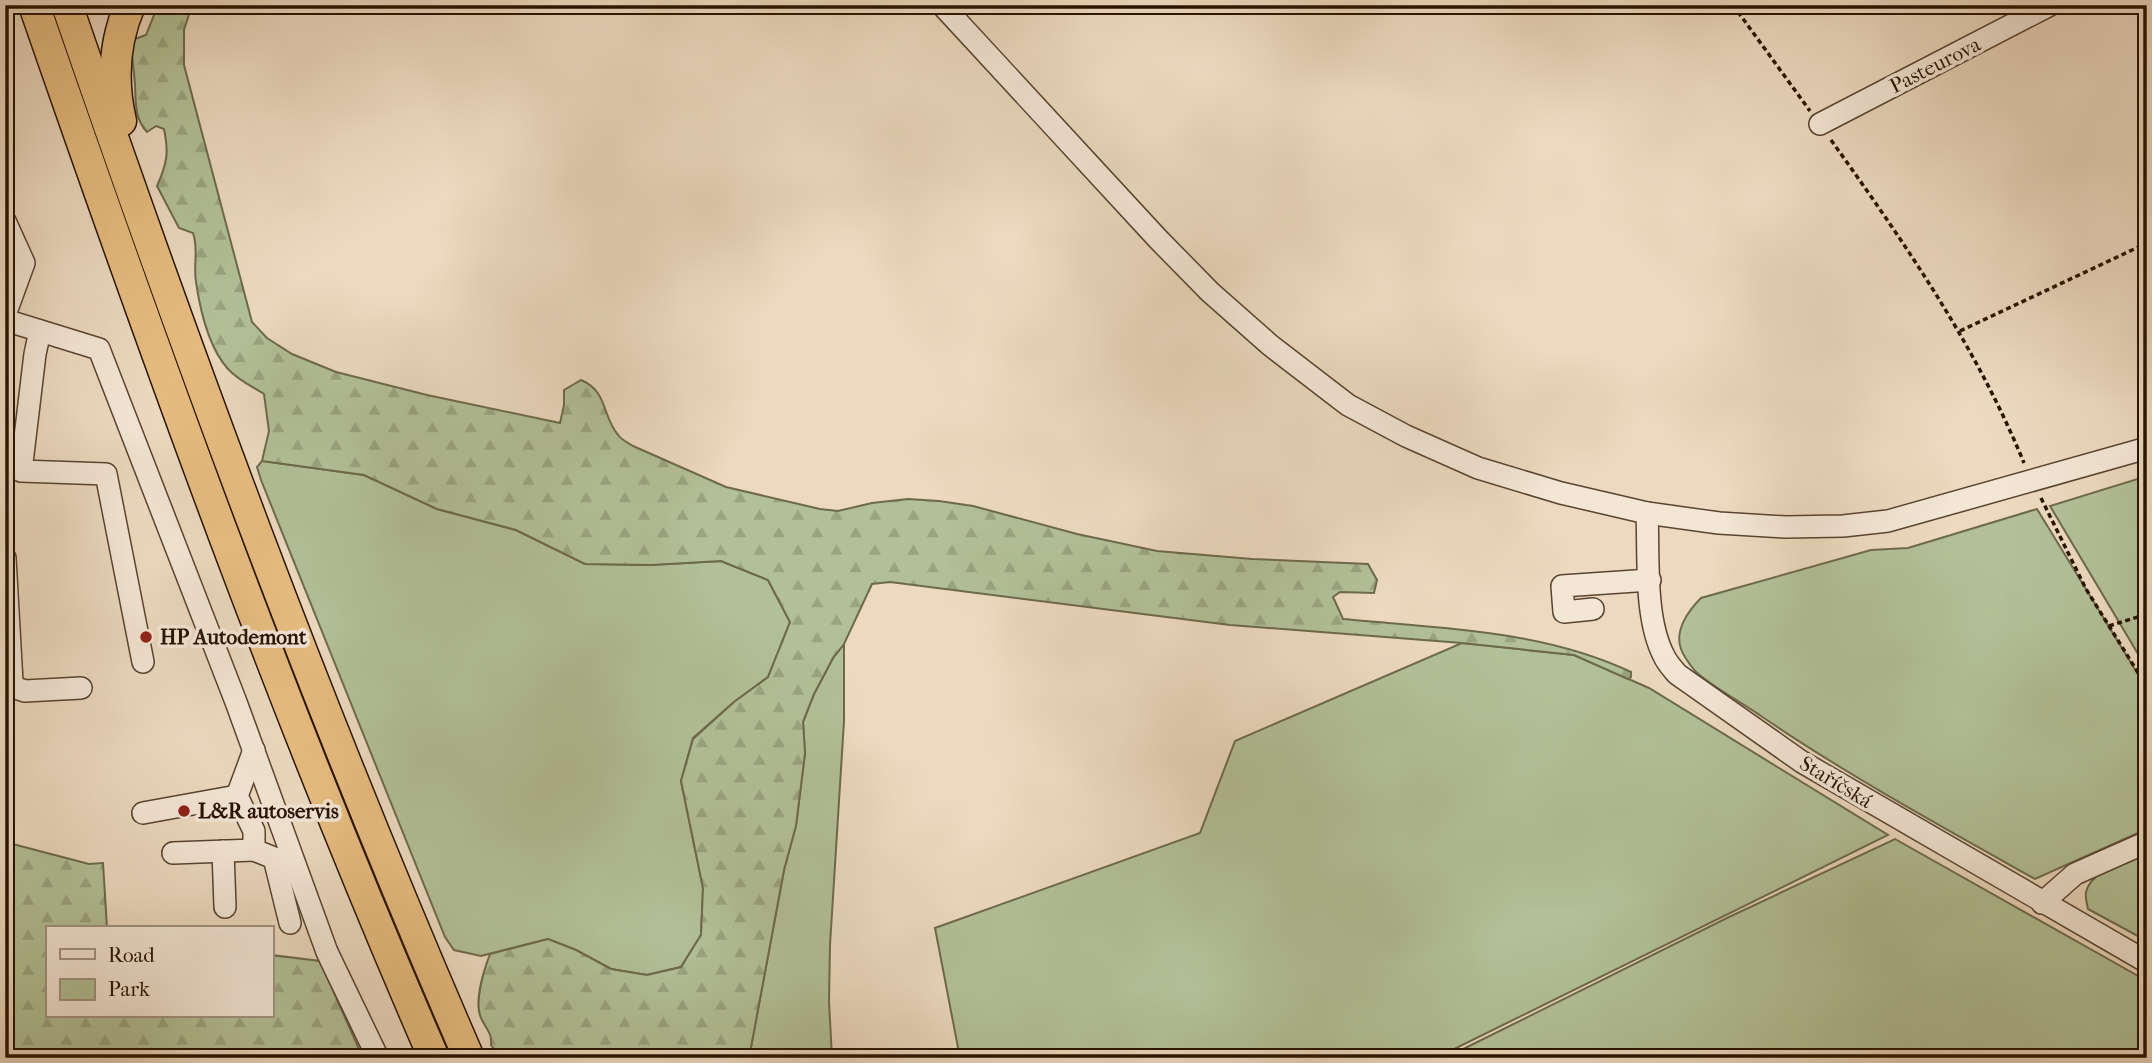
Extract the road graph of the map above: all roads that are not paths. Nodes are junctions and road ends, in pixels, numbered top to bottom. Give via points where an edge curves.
1 (34, 5) edge
2 (67, 5) edge
3 (130, 5) edge
4 (942, 5) edge
5 (2050, 5) edge
6 (1820, 124) road end
7 (5, 221) edge
8 (150, 247) junction
9 (5, 315) edge
10 (5, 320) edge
11 (40, 331) junction
12 (2147, 448) edge
13 (1647, 513) junction
14 (5, 558) edge
15 (1650, 580) junction
16 (1593, 609) dead end
17 (143, 662) dead end
18 (81, 688) dead end
19 (254, 750) junction
20 (237, 796) junction
21 (143, 813) dead end
22 (2147, 842) edge
23 (254, 850) junction
24 (223, 851) junction
25 (173, 853) dead end
26 (2042, 903) junction
27 (225, 907) dead end
28 (290, 923) dead end
29 (2147, 962) edge
30 (450, 1013) junction
31 (378, 1058) edge
32 (434, 1058) edge
33 (469, 1058) edge
34 (475, 1058) edge

1 - 32 highway via 127,274 284,692
2 - 8 highway
3 - 8 highway via 117,45 117,102
4 - 13 street via 1210,292 1348,405 1479,468
5 - 6 street, Pasteurova
7 - 9 street via 23,263
8 - 30 highway via 309,669
10 - 11 street
11 - 17 street via 21,471 106,474
11 - 19 street via 99,349
12 - 13 street via 1888,521 1785,527
13 - 15 street, Staříčská
14 - 18 street via 12,682 25,691
15 - 16 street via 1562,586 1564,612
15 - 26 street, Staříčská via 1655,632 1664,657 1677,674 1802,762
19 - 20 street
19 - 31 street via 327,952
20 - 21 street
20 - 23 street via 254,831
22 - 26 street via 2075,874
23 - 24 street
23 - 28 street via 274,859
24 - 25 street
24 - 27 street
26 - 29 street, Staříčská
30 - 33 highway
30 - 34 street

